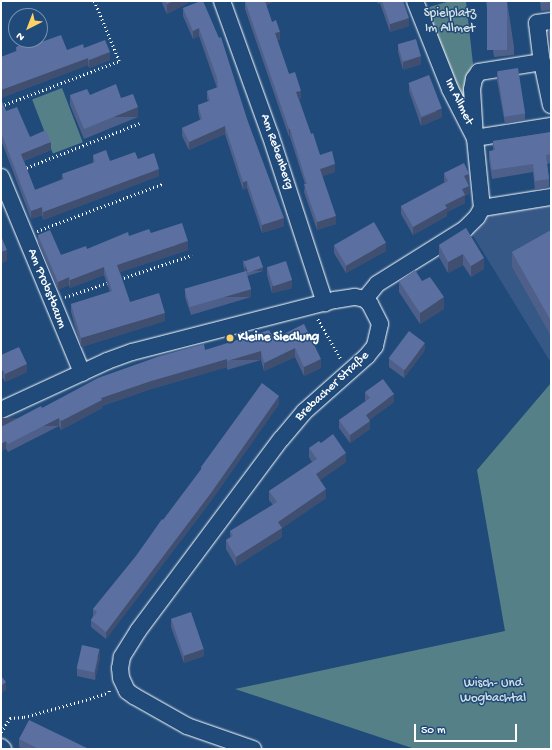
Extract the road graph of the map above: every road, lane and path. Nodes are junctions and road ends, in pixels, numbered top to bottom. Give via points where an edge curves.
1 (94, 1) edge
2 (222, 1) edge
3 (415, 1) edge
4 (551, 21) edge
5 (542, 62) junction
6 (551, 105) edge
7 (1, 106) edge
8 (140, 123) dead end
9 (551, 126) edge
10 (475, 138) junction
11 (1, 177) edge
12 (162, 184) dead end
13 (551, 197) edge
14 (6, 206) edge
15 (482, 208) junction
16 (25, 235) junction
17 (192, 255) dead end
18 (365, 299) junction
19 (51, 302) junction
20 (325, 303) junction
21 (309, 307) junction
22 (348, 372) junction
23 (82, 373) junction
24 (1, 410) edge
25 (121, 678) junction
26 (1, 732) edge
27 (253, 749) edge

1 - 7 path via 119,61
2 - 20 street, Am Rebenberg via 270,134
3 - 10 street, Im Allmet via 450,89
4 - 5 street via 537,23
5 - 6 street
5 - 10 street via 479,72 472,89
8 - 11 path
9 - 10 street
10 - 15 street, Im Allmet
11 - 14 street, Am Probstbaum
12 - 16 path
13 - 15 street
14 - 16 street, Am Probstbaum
15 - 18 street via 465,229 377,284
16 - 19 street, Am Probstbaum
17 - 19 path
18 - 20 street via 355,297
18 - 22 street, Brebacher Straße via 380,324 378,336 375,346 367,356
19 - 23 street, Am Probstbaum
20 - 21 street
21 - 22 path
21 - 23 street via 132,352
22 - 25 street, Brebacher Straße via 317,399 293,425 156,606 127,647 120,668
23 - 24 street
25 - 26 path via 108,682 109,692 24,717 10,718
25 - 27 street via 127,691 187,726

